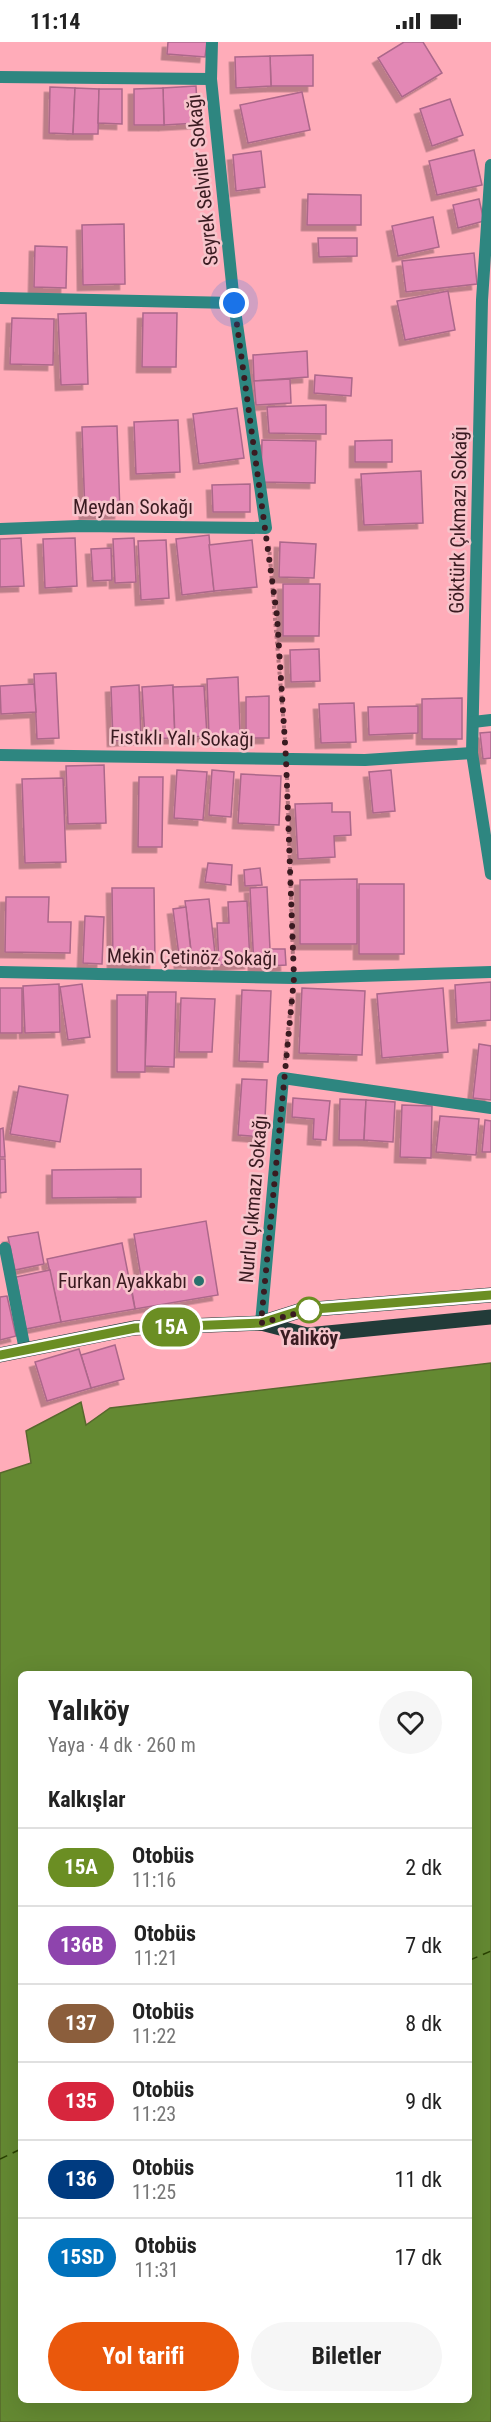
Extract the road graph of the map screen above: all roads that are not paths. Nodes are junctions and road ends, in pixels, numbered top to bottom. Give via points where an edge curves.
1 (212, 42) edge
2 (0, 77) edge
3 (211, 79) junction
4 (491, 165) edge
5 (0, 298) edge
6 (487, 299) edge
7 (234, 303) junction
8 (266, 528) joint
9 (0, 529) edge
10 (491, 720) edge
11 (473, 722) junction
12 (472, 753) junction
13 (0, 755) edge
14 (491, 874) edge
15 (0, 972) edge
16 (491, 972) edge
17 (491, 1108) edge
18 (5, 1248) dead end
19 (491, 1295) edge
20 (491, 1317) edge
21 (261, 1323) junction
22 (25, 1350) junction
23 (0, 1355) edge

1 - 3 street, Seyrek Selviler Sokağı
2 - 3 street
3 - 7 street, Seyrek Selviler Sokağı
4 - 6 street, Göktürk Çıkmazı Sokağı
5 - 7 street
6 - 11 street, Göktürk Çıkmazı Sokağı
7 - 8 street, Seyrek Selviler Sokağı
8 - 9 street, Meydan Sokağı
10 - 11 street
11 - 12 street, Göktürk Çıkmazı Sokağı
12 - 13 street, Fıstıklı Yalı Sokağı via 365,760
12 - 14 street, Göktürk Çıkmazı Sokağı
15 - 16 street, Mekin Çetinöz Sokağı via 294,978
17 - 21 street, Nurlu Çıkmazı Sokağı via 283,1078
18 - 22 street
19 - 21 main road via 302,1310
20 - 21 main road via 307,1335
21 - 22 main road via 135,1328
22 - 23 main road

